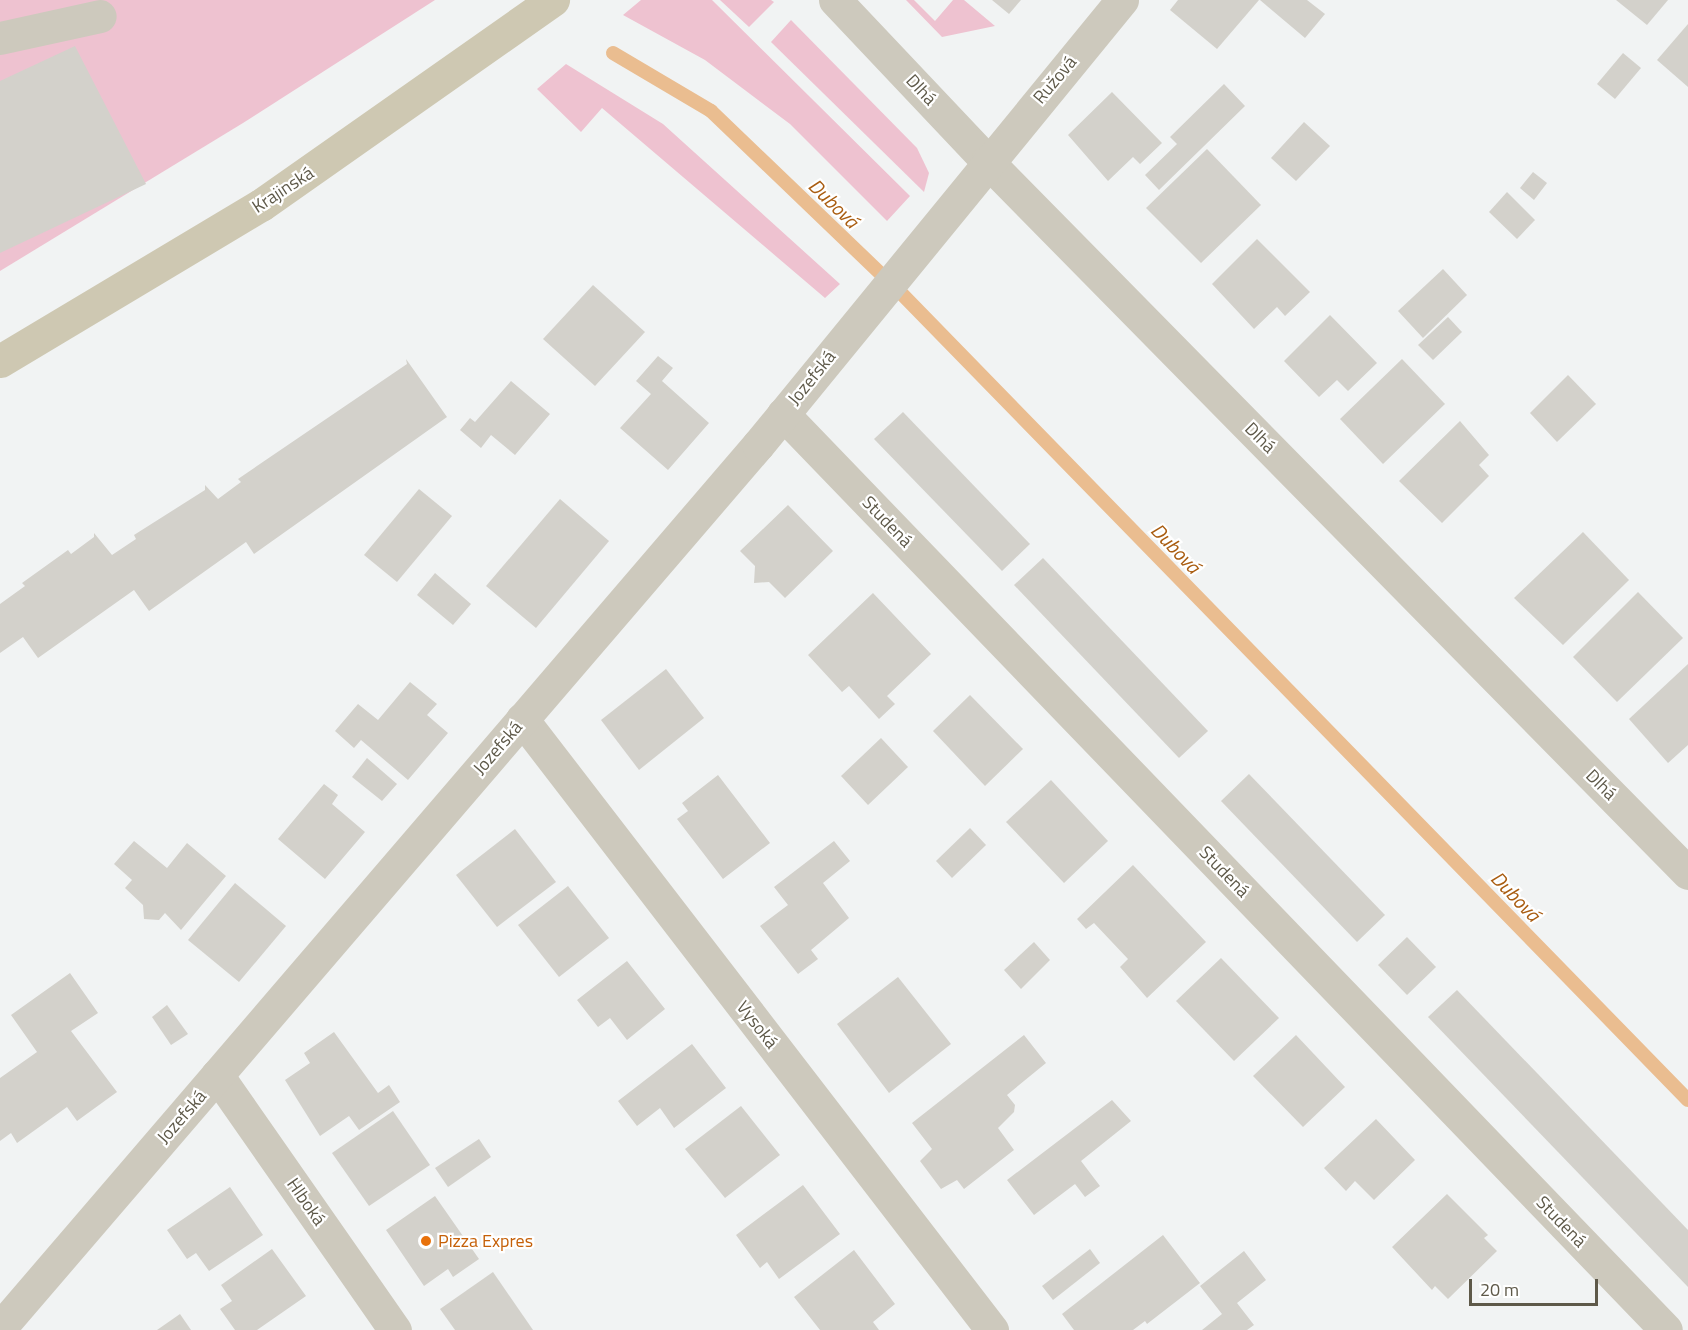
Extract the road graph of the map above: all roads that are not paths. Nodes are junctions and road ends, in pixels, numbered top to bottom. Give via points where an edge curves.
1 (553, 0) edge
2 (835, 0) edge
3 (1122, 0) edge
4 (100, 16) dead end
5 (0, 38) edge
6 (987, 161) junction
7 (0, 361) edge
8 (783, 414) junction
9 (522, 719) junction
10 (1688, 873) edge
11 (218, 1075) junction
12 (0, 1328) edge
13 (395, 1330) edge
14 (992, 1330) edge
15 (1666, 1330) edge

1 - 7 main road, Krajinská via 261,205
2 - 6 street, Dlhá
3 - 6 street, Ružová
4 - 5 street
6 - 8 street, Jozefská
6 - 10 street, Dlhá
8 - 9 street, Jozefská
8 - 15 street, Studená
9 - 11 street, Jozefská
9 - 14 street, Vysoká
11 - 12 street, Jozefská
11 - 13 street, Hlboká

